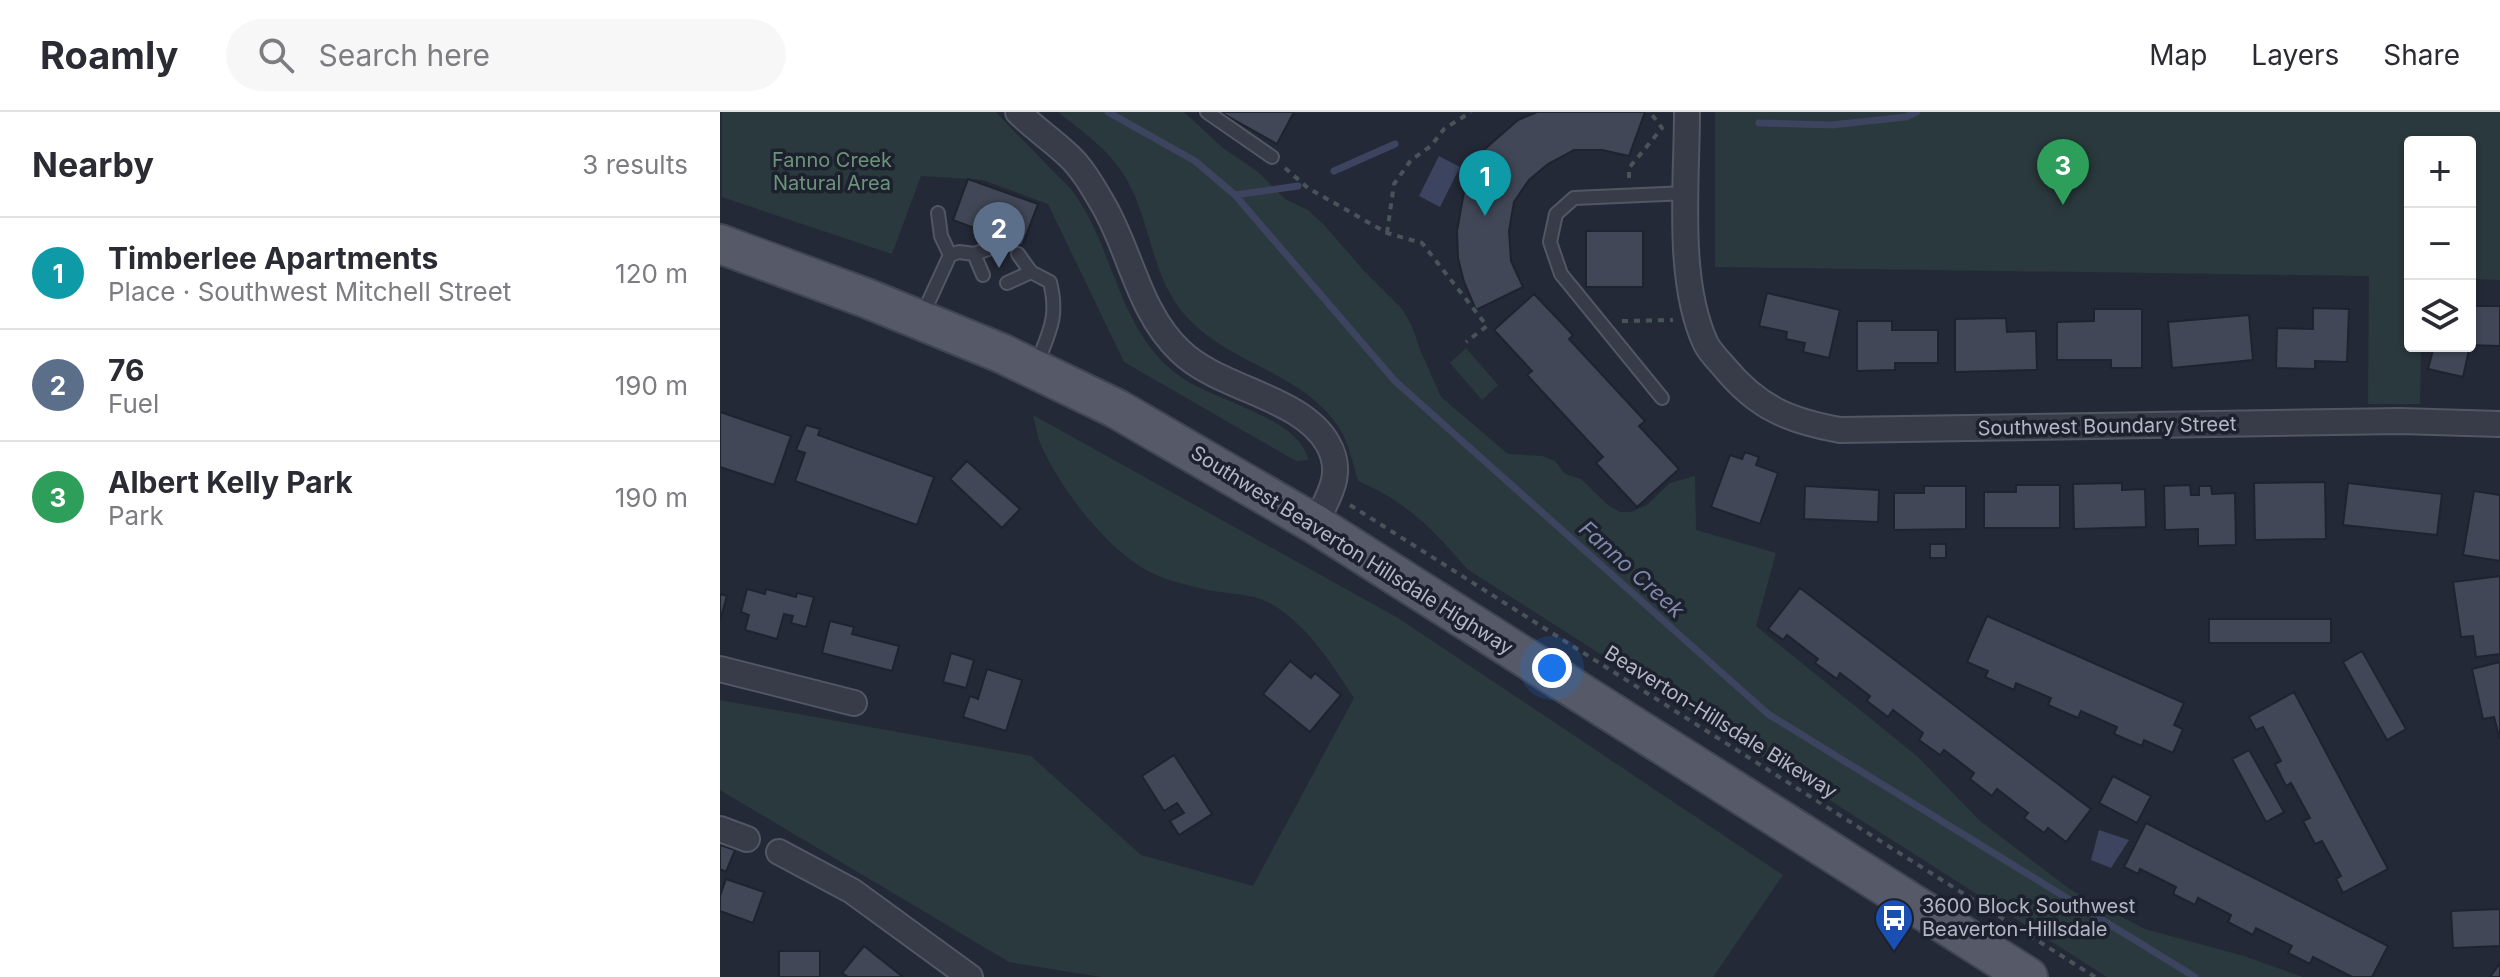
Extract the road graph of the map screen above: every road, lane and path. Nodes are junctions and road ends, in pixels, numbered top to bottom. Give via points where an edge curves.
1 (1018, 112) edge
2 (1207, 112) edge
3 (1471, 112) edge
4 (1650, 112) edge
5 (1687, 112) edge
6 (1272, 157) dead end
7 (1296, 177) dead end
8 (1687, 193) junction
9 (1630, 195) junction
10 (938, 213) dead end
11 (1387, 233) junction
12 (720, 244) edge
13 (994, 247) dead end
14 (974, 254) junction
15 (1018, 254) dead end
16 (950, 255) junction
17 (989, 261) dead end
18 (1012, 268) dead end
19 (1031, 272) junction
20 (983, 275) dead end
21 (1007, 283) dead end
22 (921, 320) junction
23 (1675, 320) dead end
24 (1635, 321) dead end
25 (1466, 342) dead end
26 (1035, 369) junction
27 (1662, 398) dead end
28 (2500, 424) edge
29 (1322, 508) junction
30 (720, 669) edge
31 (854, 703) dead end
32 (720, 829) edge
33 (747, 839) dead end
34 (779, 852) dead end
35 (970, 977) edge
36 (2028, 977) edge
37 (2095, 977) edge

1 - 29 street via 1071,158 1095,191 1172,344 1203,370 1288,410 1323,436 1335,460 1336,480
2 - 6 lane
3 - 11 path via 1444,129 1394,184
4 - 9 path via 1662,128 1629,168
5 - 8 street, Southwest Boundary Street
7 - 11 path
8 - 9 lane
8 - 28 street, Southwest Boundary Street via 1687,266 1707,346 1757,401 1811,425 1840,430
9 - 27 lane via 1574,198 1556,214 1550,242 1561,274
10 - 16 lane
11 - 25 path via 1422,243 1487,326
12 - 22 main road, Southwest Beaverton Hillsdale Highway
13 - 14 lane
14 - 16 lane
14 - 17 lane
14 - 20 lane
15 - 19 lane
16 - 22 lane
18 - 19 lane
19 - 21 lane
19 - 26 lane via 1050,282 1056,305
22 - 26 main road, Southwest Beaverton Hillsdale Highway
23 - 24 path
26 - 29 main road, Southwest Beaverton Hillsdale Highway
29 - 36 main road, Southwest Beaverton Hillsdale Highway
29 - 37 path, Beaverton-Hillsdale Bikeway
30 - 31 street
32 - 33 street
34 - 35 street via 852,891

